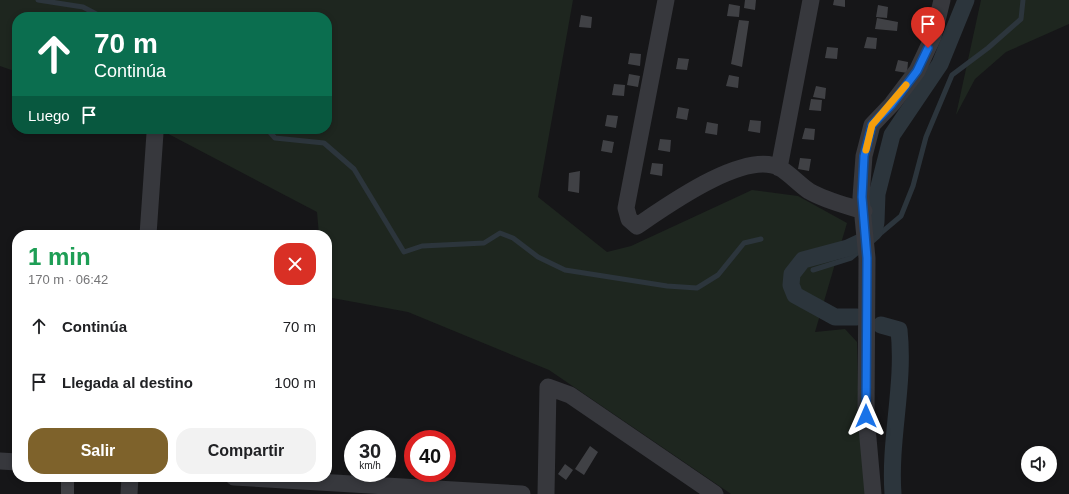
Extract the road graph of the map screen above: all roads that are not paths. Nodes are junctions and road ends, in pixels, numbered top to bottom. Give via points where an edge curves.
1 (666, 0) edge
2 (811, 0) edge
3 (942, 0) edge
4 (154, 134) edge
5 (779, 168) junction
6 (863, 218) junction
7 (148, 230) edge
8 (0, 461) edge
9 (12, 462) edge
10 (130, 482) edge
11 (272, 482) edge
12 (326, 489) edge
13 (129, 494) edge
14 (522, 494) edge
15 (546, 494) edge
16 (715, 494) edge
17 (873, 494) edge

1 - 5 street via 631,176 626,208 628,219 637,226 681,196 722,175 747,166
2 - 5 street
3 - 6 street via 933,37 917,71 872,125 864,156
4 - 7 street
5 - 6 street via 824,199
6 - 17 street via 867,258 866,416
8 - 9 street
10 - 13 street
11 - 12 street
12 - 14 street via 377,484
15 - 16 street via 548,387 570,395

